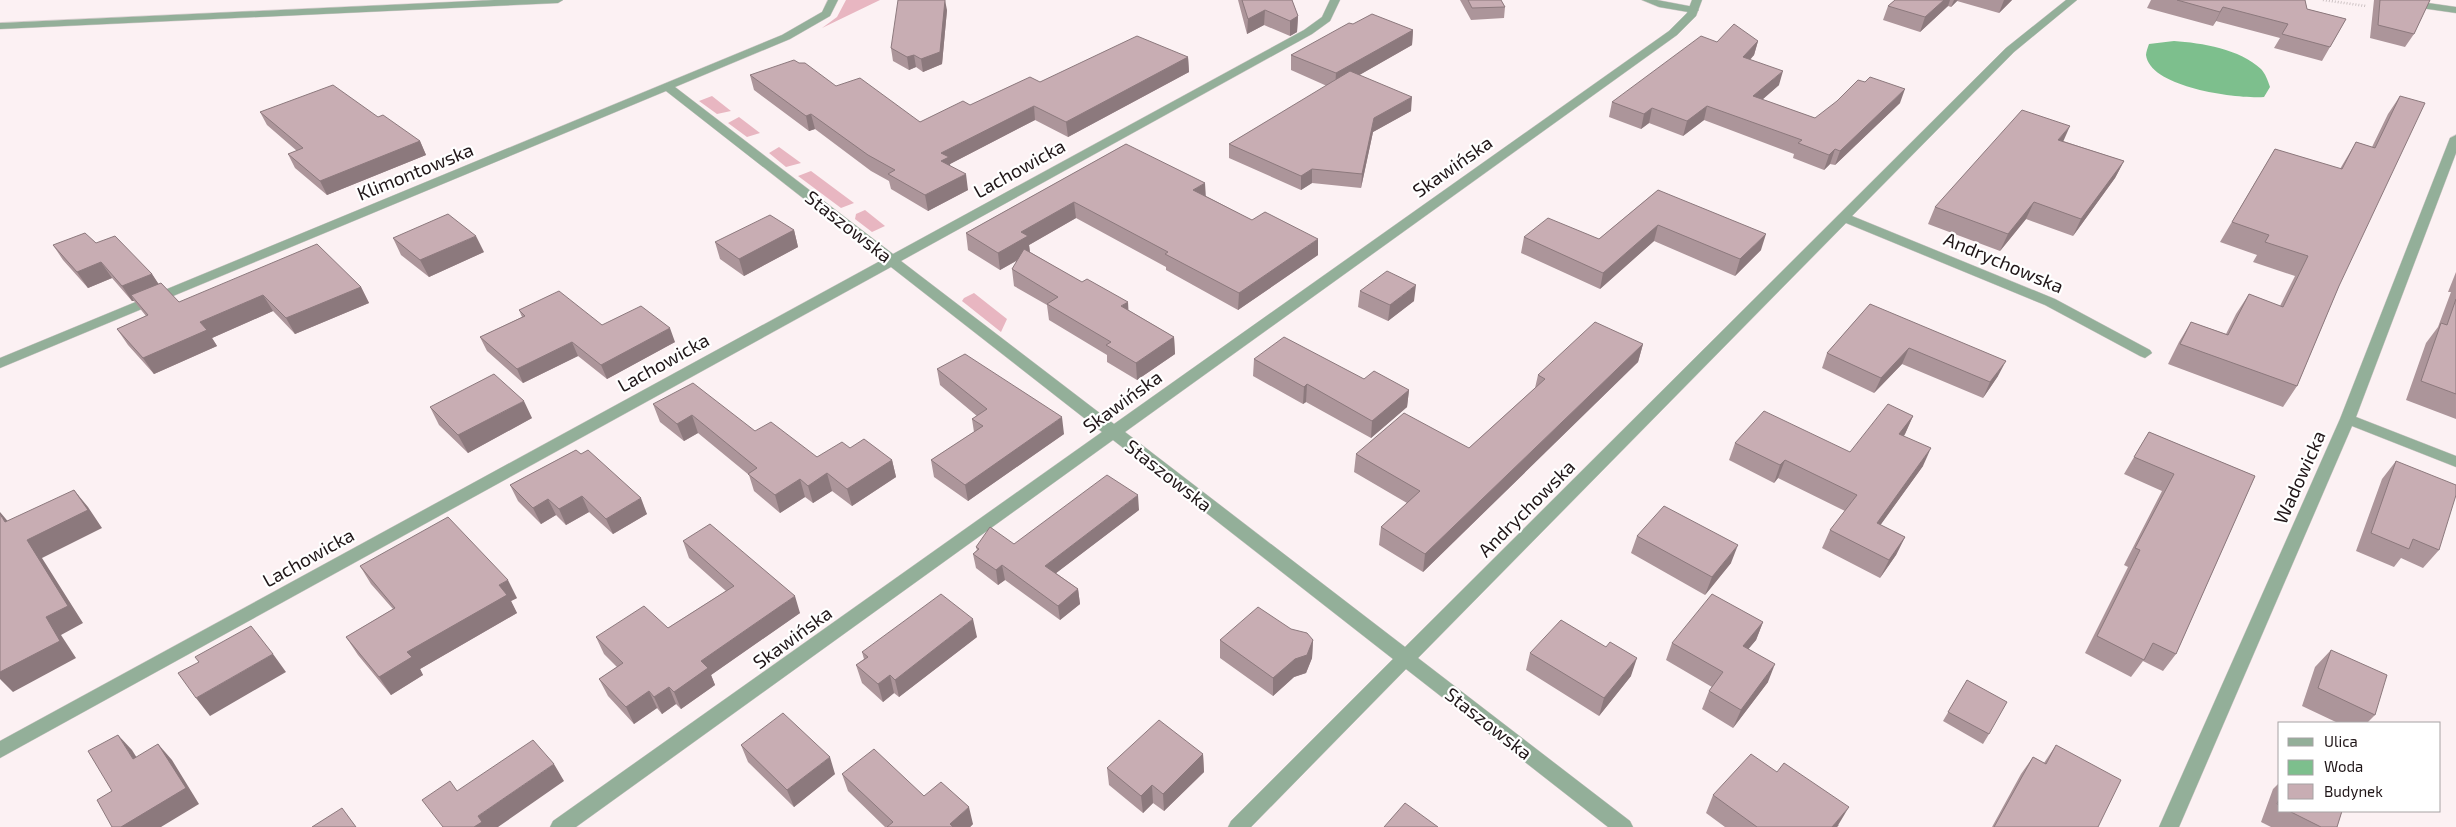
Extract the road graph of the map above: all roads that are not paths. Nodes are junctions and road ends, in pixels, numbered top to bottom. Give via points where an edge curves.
1 (558, 0) edge
2 (834, 0) edge
3 (1335, 0) edge
4 (1647, 0) edge
5 (2072, 0) edge
6 (2386, 0) edge
7 (1696, 5) edge
8 (2456, 10) edge
9 (0, 26) edge
10 (668, 87) junction
11 (2456, 138) edge
12 (1843, 217) junction
13 (892, 260) junction
14 (2145, 353) dead end
15 (0, 363) edge
16 (2348, 419) junction
17 (1114, 432) junction
18 (2456, 462) edge
19 (1405, 657) junction
20 (0, 750) edge
21 (1614, 824) edge
22 (560, 827) edge
23 (1238, 827) edge
24 (2169, 827) edge

1 - 9 street
2 - 10 street, Klimontowska via 826,14 800,31
3 - 13 street, Lachowicka via 1326,19 1308,32
4 - 7 street
5 - 12 street, Andrychowska via 2010,50
6 - 8 street
7 - 17 street, Skawińska via 1684,24 1665,39
10 - 13 street, Staszowska
10 - 15 street, Klimontowska
11 - 16 street, Wadowicka
12 - 14 street, Andrychowska via 2050,302
12 - 19 street, Andrychowska
13 - 17 street, Staszowska
13 - 20 street, Lachowicka
16 - 18 street
16 - 24 street, Wadowicka
17 - 19 street, Staszowska
17 - 22 street, Skawińska
19 - 21 street, Staszowska
19 - 23 street, Andrychowska

